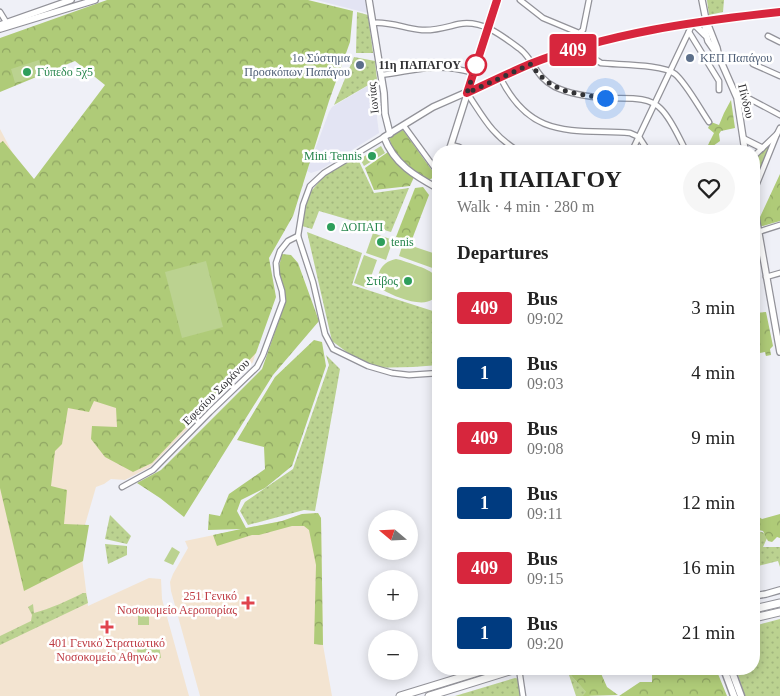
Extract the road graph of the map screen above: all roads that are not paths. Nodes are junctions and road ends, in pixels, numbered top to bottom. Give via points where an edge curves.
1 (71, 0) edge
2 (95, 0) edge
3 (369, 0) edge
4 (497, 0) edge
5 (520, 0) edge
6 (589, 0) edge
7 (702, 0) edge
8 (64, 1) edge
9 (66, 9) junction
10 (0, 12) edge
11 (780, 12) edge
12 (706, 20) junction
13 (373, 23) junction
14 (693, 23) junction
15 (5, 24) edge
16 (488, 27) junction
17 (0, 29) edge
18 (581, 32) junction
19 (689, 32) junction
20 (768, 36) dead end
21 (708, 41) junction
22 (780, 42) edge
23 (587, 46) junction
24 (719, 58) junction
25 (531, 64) junction
26 (753, 64) dead end
27 (670, 71) junction
28 (474, 73) junction
29 (381, 75) junction
30 (780, 76) edge
31 (500, 77) junction
32 (719, 90) dead end
33 (735, 90) junction
34 (467, 93) junction
35 (655, 104) junction
36 (780, 115) edge
37 (709, 122) dead end
38 (404, 126) junction
39 (780, 128) edge
40 (777, 134) junction
41 (387, 135) junction
42 (639, 137) junction
43 (744, 139) junction
44 (451, 144) edge
45 (510, 145) edge
46 (635, 145) edge
47 (644, 145) edge
48 (683, 145) edge
49 (745, 145) edge
50 (756, 145) edge
51 (762, 148) edge
52 (432, 164) edge
53 (760, 176) edge
54 (432, 184) edge
55 (780, 226) edge
56 (760, 231) edge
57 (298, 236) junction
58 (760, 243) edge
59 (780, 273) edge
60 (766, 277) junction
61 (780, 312) edge
62 (773, 313) junction
63 (780, 349) edge
64 (432, 373) edge
65 (122, 487) dead end
66 (780, 590) edge
67 (760, 595) edge
68 (780, 603) edge
69 (760, 608) edge
70 (780, 612) edge
71 (760, 617) edge
72 (468, 675) edge
73 (498, 675) edge
74 (519, 675) edge
75 (726, 675) edge
76 (733, 675) edge
77 (400, 696) edge
78 (429, 696) edge
79 (524, 696) edge
80 (734, 696) edge
81 (741, 696) edge

1 - 8 street
2 - 9 street
3 - 13 street, Ιωνίας
4 - 16 street
5 - 18 street via 544,18
6 - 18 street
7 - 12 street, Πίνδου
8 - 9 street
8 - 15 street
9 - 15 street
10 - 15 street
11 - 12 street
12 - 14 street
12 - 21 street, Πίνδου
12 - 24 street, Πίνδου
13 - 16 street via 425,30 470,23
13 - 29 street, Ιωνίας
14 - 19 street
14 - 21 street
14 - 23 street
15 - 17 street
16 - 25 street via 526,54
16 - 28 street
18 - 23 street
19 - 27 street
19 - 32 street via 719,81
20 - 22 street
21 - 24 street, Πίνδου
23 - 25 street
23 - 27 street via 590,54 601,63
24 - 33 street, Πίνδου
25 - 31 street
25 - 35 street via 544,80 566,91 605,98 645,100
26 - 30 street
27 - 35 street
27 - 37 street via 679,78
28 - 29 street via 438,66
28 - 34 street
29 - 41 street, Ιωνίας
31 - 34 street
31 - 42 street via 517,106 540,123 568,130 630,133
33 - 36 street
33 - 43 street, Πίνδου
34 - 38 street via 432,107
34 - 44 street
34 - 45 street via 485,122
35 - 42 street
35 - 48 street
38 - 41 street
38 - 52 street
39 - 40 street
40 - 51 street
40 - 53 street
41 - 54 street, Ιωνίας via 390,150 399,162
41 - 57 street via 324,173 310,186
42 - 46 street
42 - 47 street
43 - 49 street, Πίνδου
43 - 50 street
55 - 56 street
57 - 64 street via 325,334 333,349 368,366 392,373
57 - 65 street, Εφεσίου Σωράνου via 288,241 280,251 276,275 283,301 257,367 153,470
58 - 60 street
59 - 60 street
60 - 62 street
61 - 62 street
62 - 63 street
66 - 67 street
68 - 69 main road
70 - 71 main road
72 - 77 main road
73 - 78 main road
74 - 79 street
75 - 80 main road
76 - 81 main road

